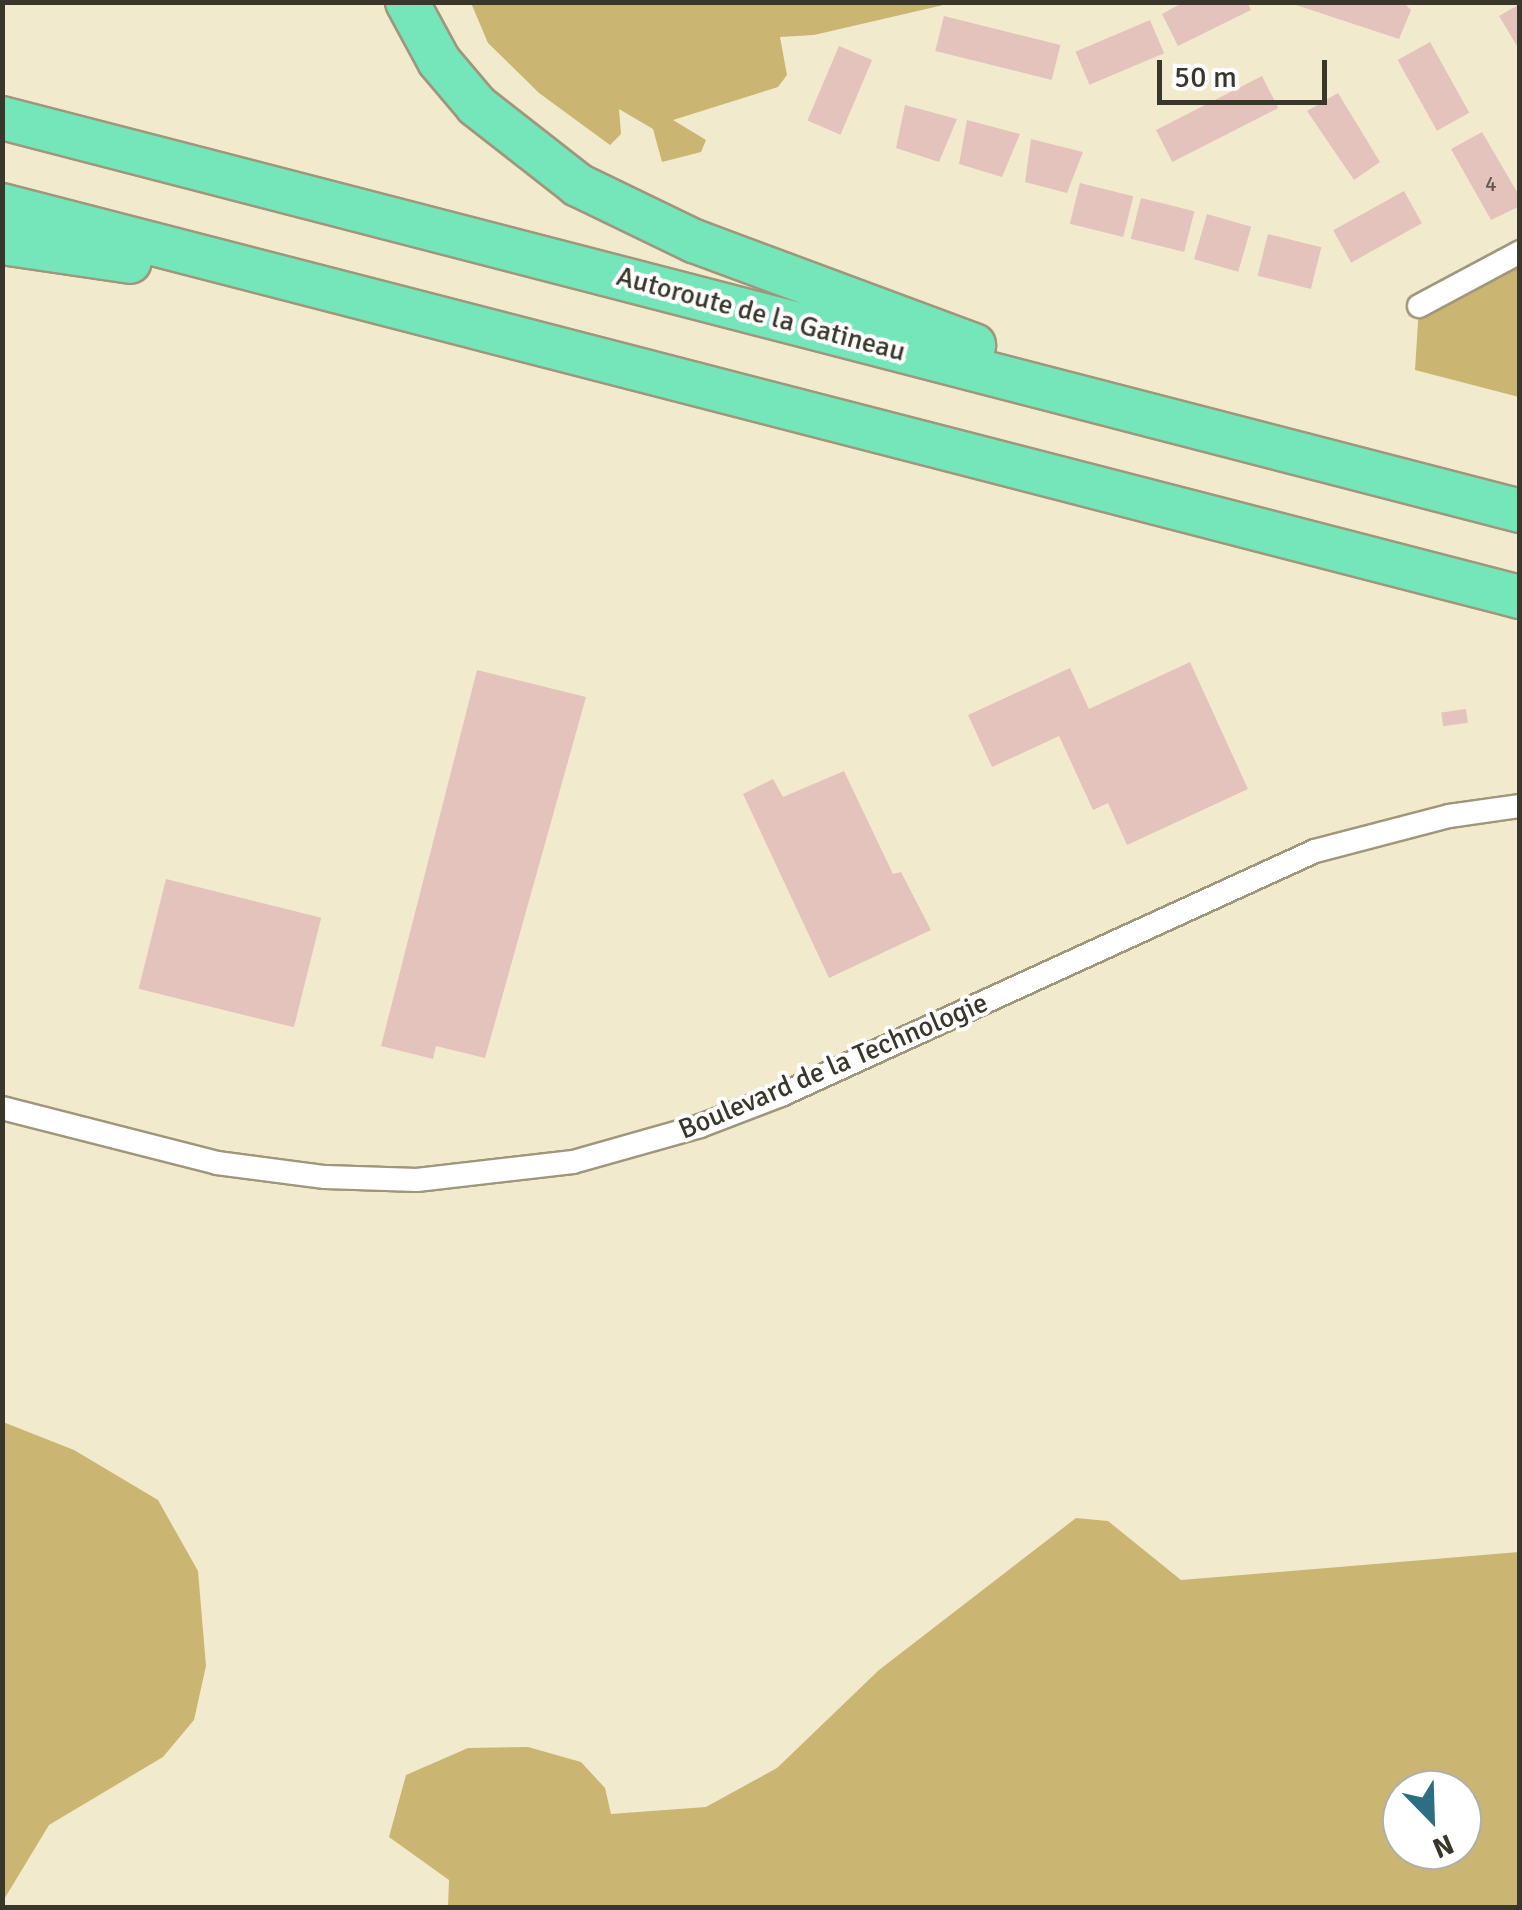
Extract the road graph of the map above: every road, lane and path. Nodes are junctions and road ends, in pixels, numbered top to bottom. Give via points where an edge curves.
1 (407, 2) edge
2 (2, 118) edge
3 (2, 205) edge
4 (2, 243) edge
5 (1520, 252) edge
6 (363, 297) junction
7 (1419, 306) dead end
8 (1209, 431) junction
9 (1520, 511) edge
10 (1520, 597) edge
11 (1520, 806) edge
12 (2, 1108) edge

1 - 8 highway via 440,61 477,106 525,148 608,201 734,257
2 - 8 highway, Autoroute de la Gatineau
3 - 6 highway
4 - 6 highway
5 - 7 street
6 - 10 highway
8 - 9 highway, Autoroute de la Gatineau
11 - 12 street, Boulevard de la Technologie via 1315,851 781,1094 665,1138 573,1162 462,1177 325,1177 188,1156

